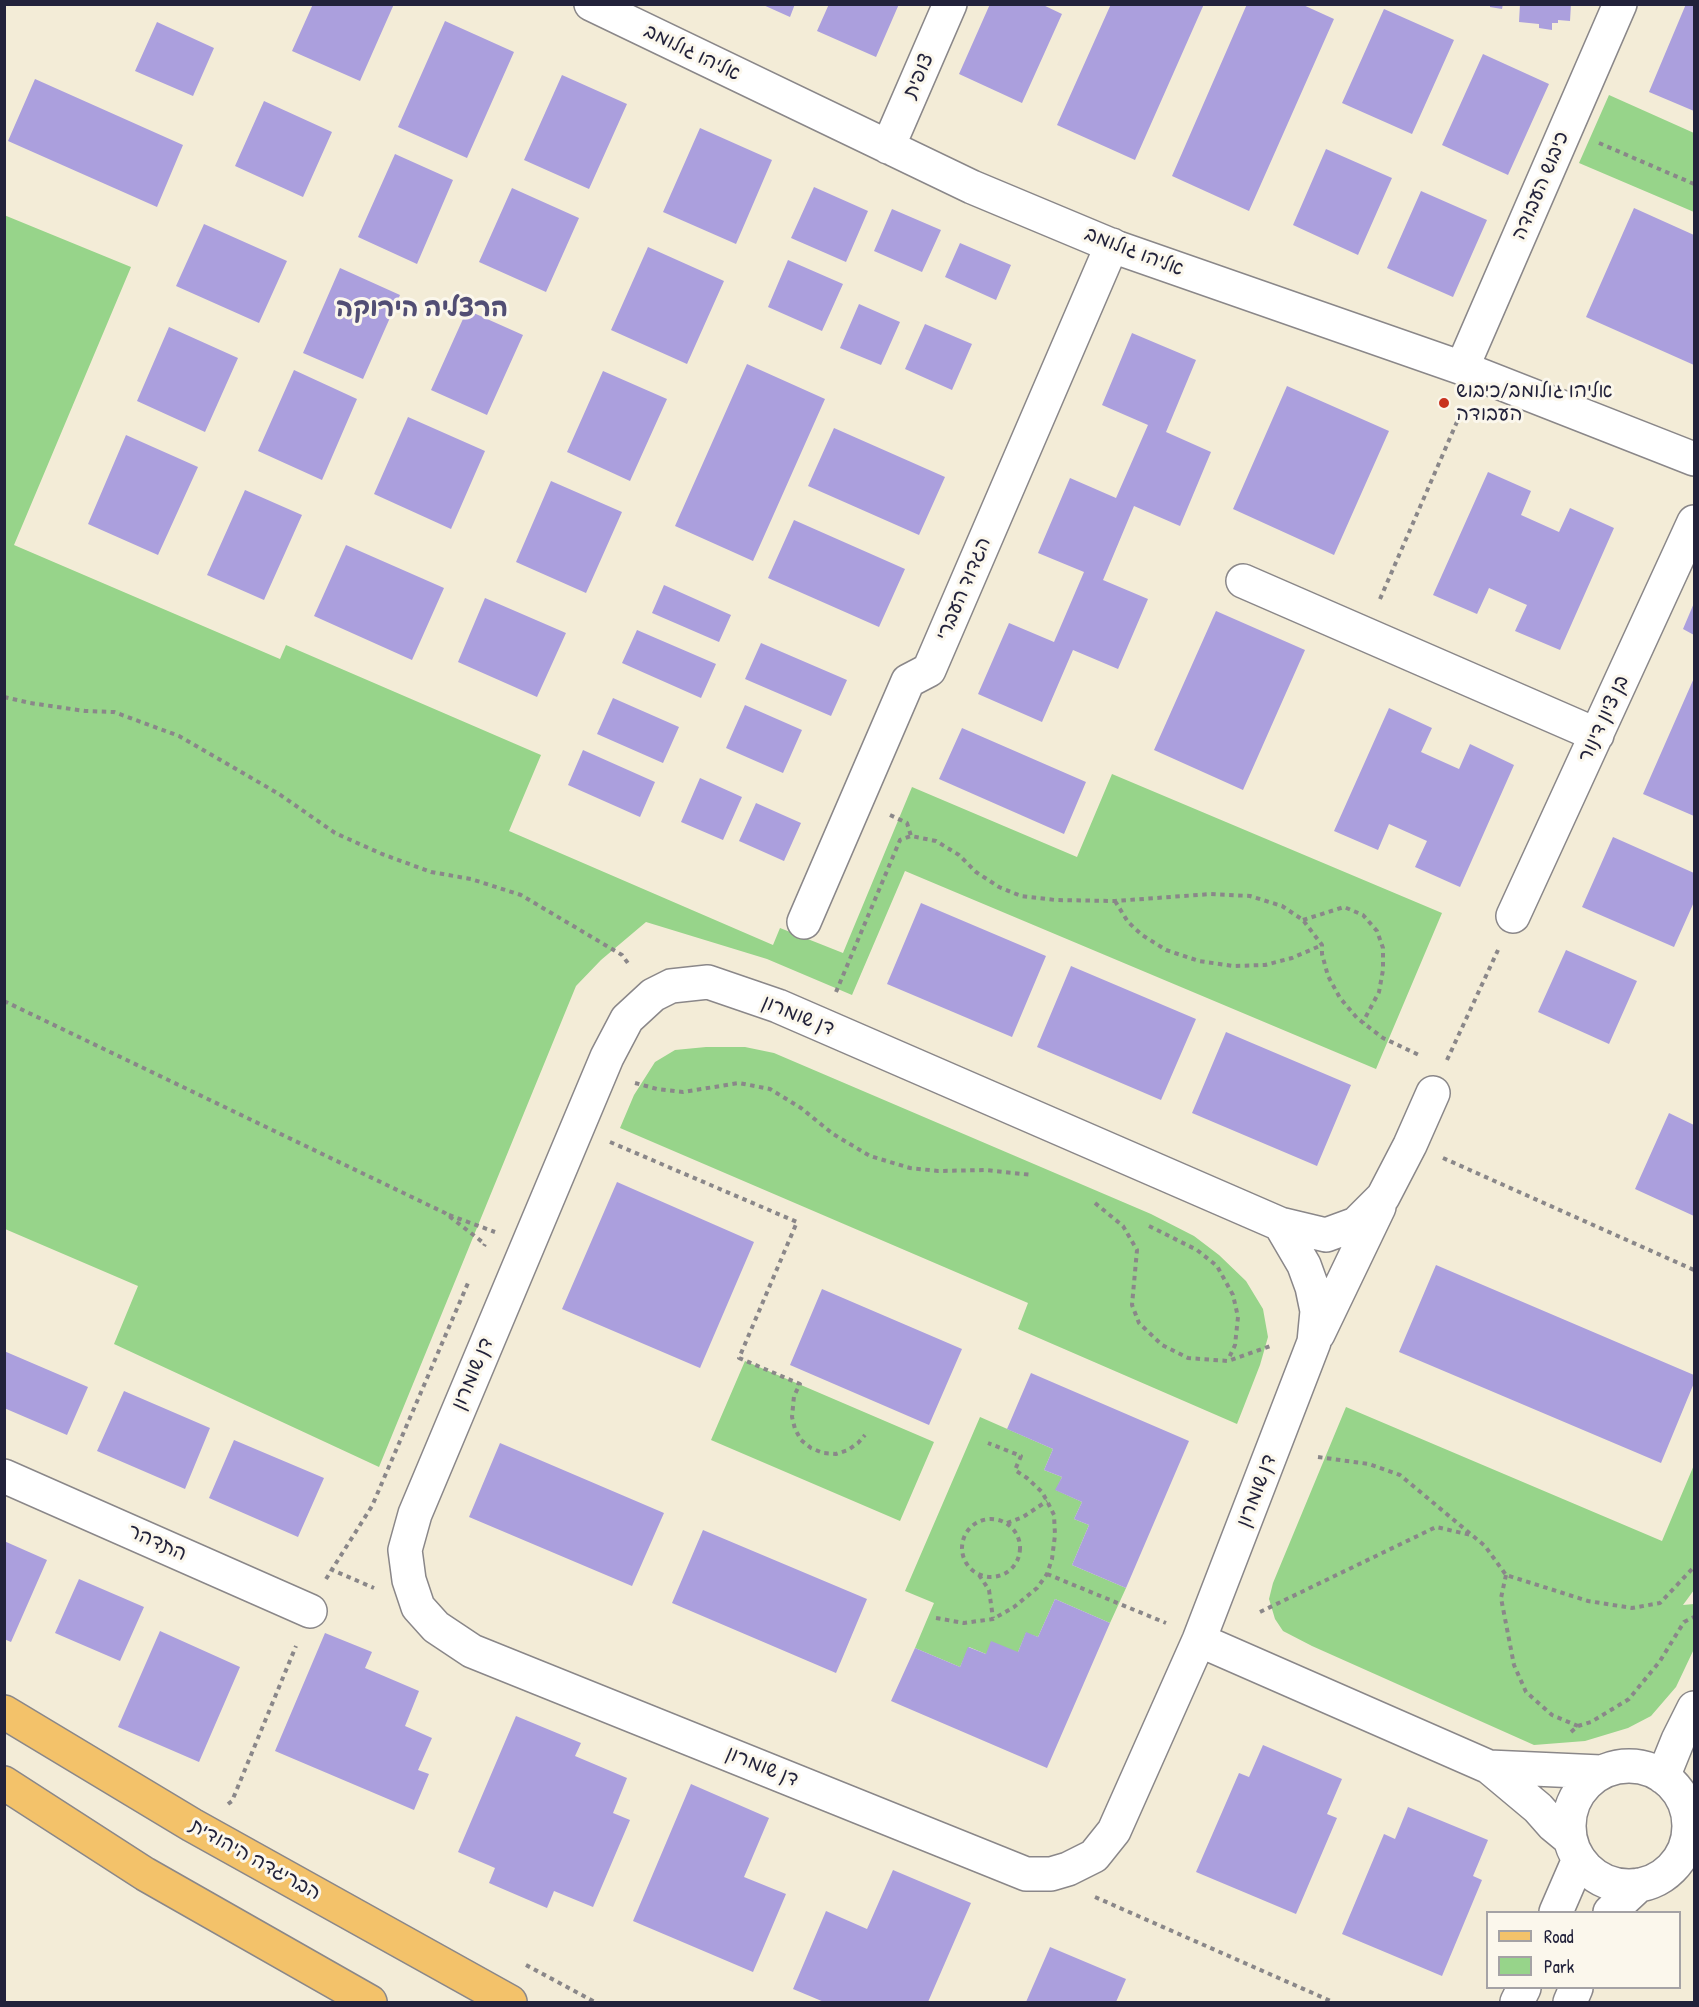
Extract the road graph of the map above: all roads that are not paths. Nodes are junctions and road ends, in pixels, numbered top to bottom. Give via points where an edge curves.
1 (591, 4) edge
2 (950, 4) edge
3 (1620, 4) edge
4 (888, 147) junction
5 (1112, 245) junction
6 (1470, 371) junction
7 (1695, 459) edge
8 (1695, 522) edge
9 (1243, 581) dead end
10 (1597, 735) junction
11 (1513, 916) road end
12 (804, 922) dead end
13 (1432, 1093) road end
14 (1383, 1197) junction
15 (1280, 1224) junction
16 (1314, 1342) junction
17 (4, 1476) edge
18 (310, 1611) road end
19 (1199, 1640) junction
20 (1695, 1708) edge
21 (4, 1712) edge
22 (1489, 1767) junction
23 (1601, 1772) junction
24 (4, 1782) edge
25 (1681, 1788) edge
26 (1574, 1849) junction
27 (1640, 1886) junction
28 (1556, 1911) edge
29 (1611, 1911) edge
30 (370, 2002) edge
31 (510, 2002) edge

1 - 4 street, אליהו גולומב
2 - 4 street, צופית
3 - 6 street, כיבוש העבודה
4 - 5 street, אליהו גולומב
5 - 6 street, אליהו גולומב
5 - 12 street, הגדוד העברי via 929,670 908,681
6 - 7 street, אליהו גולומב
8 - 10 street, בן ציון דינור
9 - 10 street
10 - 11 street, בן ציון דינור
13 - 14 street, דן שומרון
14 - 15 street via 1356,1224 1326,1235
14 - 16 street, דן שומרון
15 - 16 street, דן שומרון via 1312,1287 1317,1311
15 - 19 street, דן שומרון via 778,1006 708,982 671,986 653,995 627,1019 612,1048 415,1514 405,1550 418,1607 436,1627 472,1651 1026,1874 1068,1869 1094,1856 1114,1831
16 - 19 street, דן שומרון
17 - 18 street, התדהר
19 - 22 street
20 - 25 street via 1678,1740
21 - 31 main road, הבריגדה היהודית via 192,1825
22 - 23 street
22 - 26 street via 1538,1808
23 - 25 street via 1633,1766 1649,1770
23 - 26 street via 1585,1784 1574,1801 1569,1820
24 - 30 main road via 145,1874
25 - 27 street via 1689,1822 1681,1856 1671,1870
26 - 27 street via 1590,1872 1605,1881
26 - 28 street
27 - 29 street

